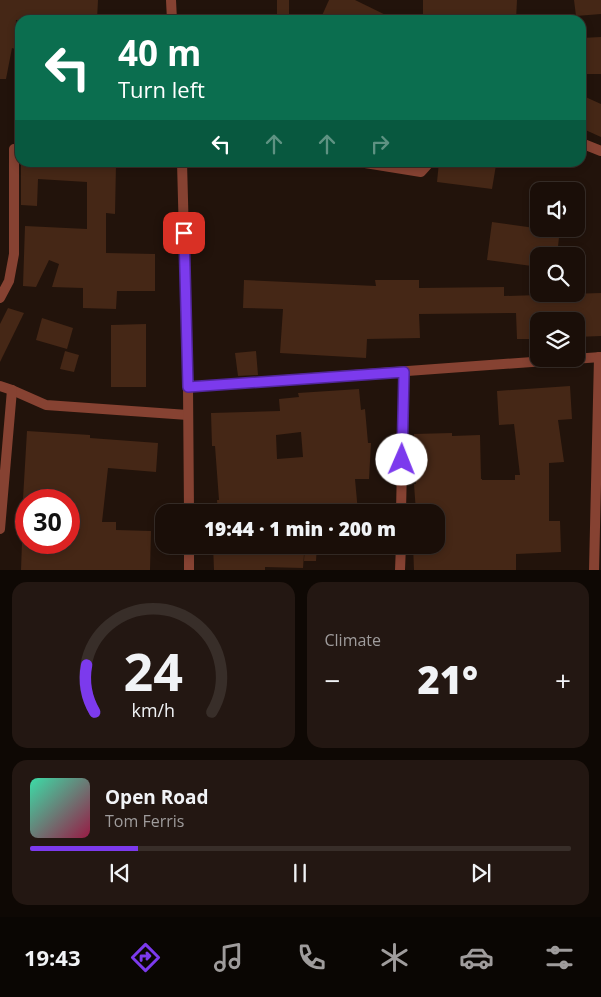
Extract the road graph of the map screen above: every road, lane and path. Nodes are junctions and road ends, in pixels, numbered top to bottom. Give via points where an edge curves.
1 (171, 0) edge
2 (172, 15) edge
3 (586, 145) edge
4 (14, 149) dead end
5 (601, 151) edge
6 (182, 167) edge
7 (390, 167) edge
8 (426, 167) edge
9 (0, 298) edge
10 (600, 357) edge
11 (404, 372) junction
12 (0, 386) edge
13 (188, 387) junction
14 (12, 390) junction
15 (188, 415) junction
16 (189, 504) edge
17 (401, 504) edge
18 (0, 529) edge
19 (189, 554) edge
20 (401, 554) edge
21 (189, 570) edge
22 (400, 570) edge
23 (594, 570) edge

1 - 2 street
3 - 5 street
4 - 9 street via 14,254 9,281
6 - 13 street
7 - 8 street via 421,172
10 - 11 street
10 - 23 street
11 - 13 street
11 - 17 street
12 - 14 street
13 - 15 street
14 - 15 street via 46,405
14 - 18 street
15 - 16 street
19 - 21 street
20 - 22 street

